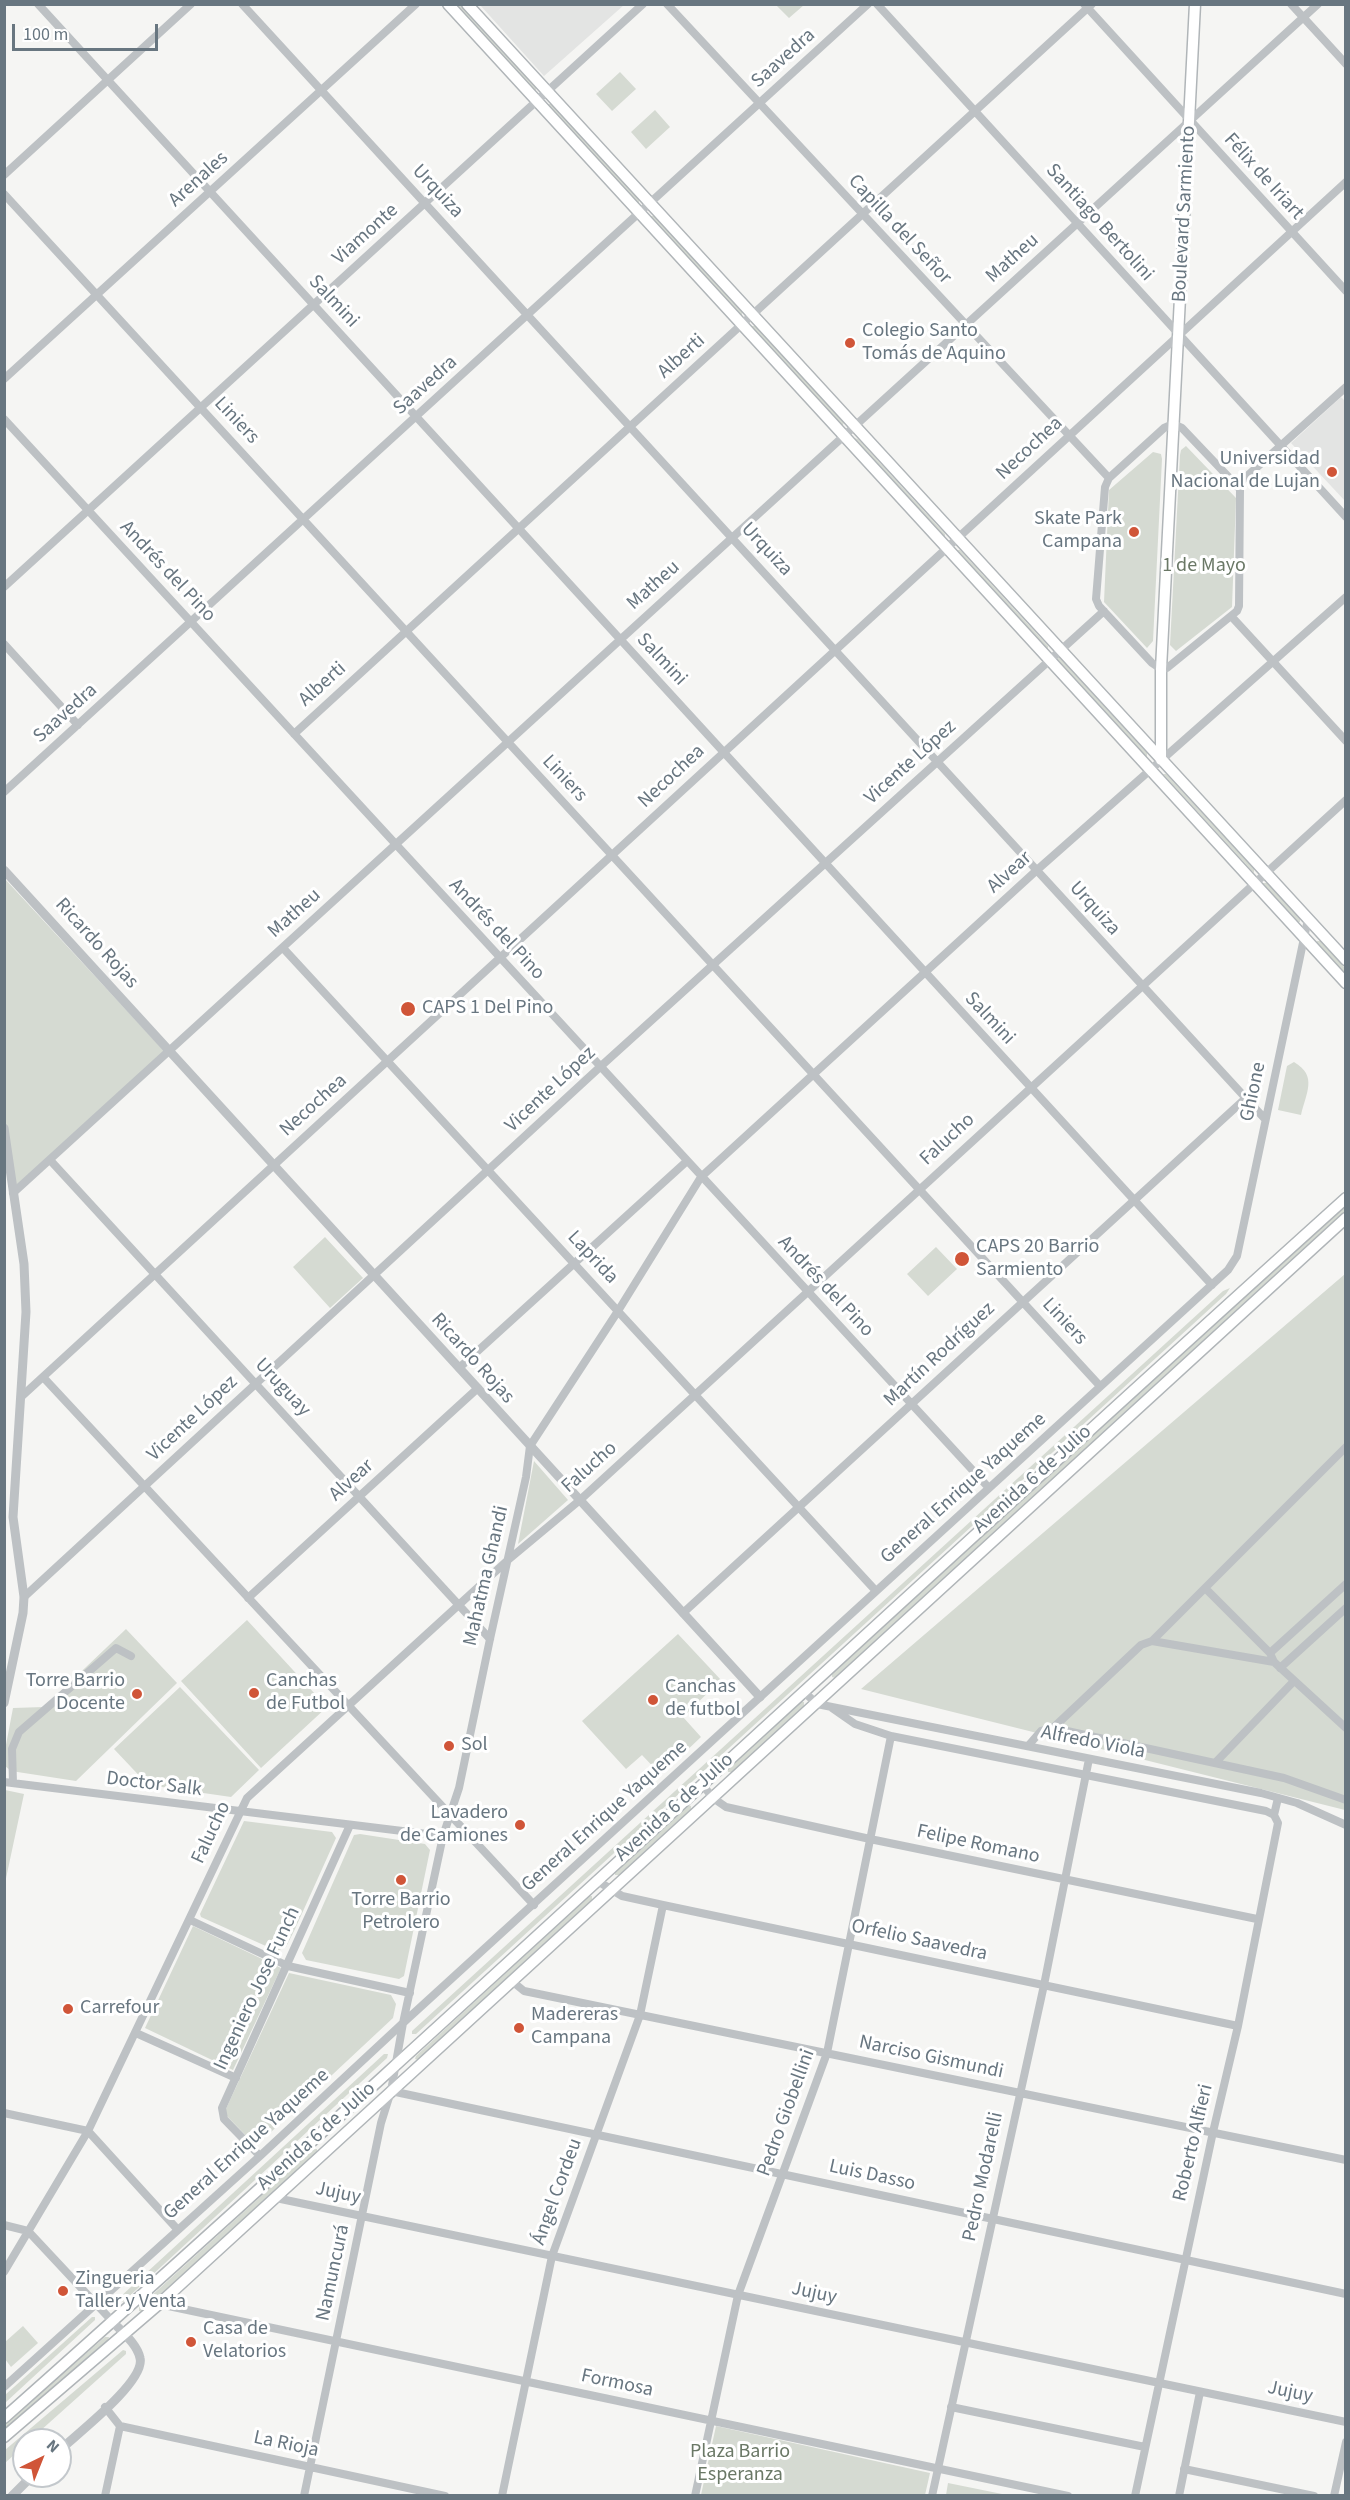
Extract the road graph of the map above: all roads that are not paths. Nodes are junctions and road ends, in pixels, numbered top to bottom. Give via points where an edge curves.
1 (38, 4) edge
2 (191, 4) edge
3 (242, 4) edge
4 (416, 4) edge
5 (448, 4) edge
6 (467, 4) edge
7 (643, 4) edge
8 (668, 4) edge
9 (868, 4) edge
10 (877, 4) edge
11 (1195, 4) edge
12 (1291, 4) edge
13 (1318, 4) edge
14 (1088, 6) edge
15 (1303, 18) junction
16 (1346, 64) edge
17 (108, 81) junction
18 (322, 91) junction
19 (547, 92) junction
20 (537, 102) junction
21 (760, 104) junction
22 (975, 112) junction
23 (1190, 121) junction
24 (4, 175) edge
25 (1346, 182) edge
26 (210, 192) junction
27 (4, 194) edge
28 (425, 204) junction
29 (650, 204) junction
30 (639, 214) junction
31 (862, 215) junction
32 (1077, 223) junction
33 (1291, 232) junction
34 (1346, 291) edge
35 (97, 295) junction
36 (314, 305) junction
37 (753, 315) junction
38 (528, 316) junction
39 (965, 325) junction
40 (742, 326) junction
41 (1179, 334) junction
42 (4, 379) edge
43 (1346, 387) edge
44 (201, 408) junction
45 (416, 417) junction
46 (4, 419) edge
47 (1173, 424) junction
48 (854, 426) junction
49 (630, 427) junction
50 (843, 436) junction
51 (1068, 436) junction
52 (1281, 445) junction
53 (1109, 478) junction
54 (1236, 486) junction
55 (88, 510) junction
56 (1346, 517) edge
57 (304, 520) junction
58 (519, 529) junction
59 (732, 538) junction
60 (957, 538) junction
61 (946, 548) junction
62 (4, 587) edge
63 (1346, 597) edge
64 (1104, 611) junction
65 (1231, 616) junction
66 (191, 622) junction
67 (407, 631) junction
68 (620, 640) junction
69 (4, 644) edge
70 (835, 650) junction
71 (1060, 650) junction
72 (1049, 660) junction
73 (1273, 661) junction
74 (1161, 669) junction
75 (78, 725) junction
76 (294, 734) junction
77 (1346, 741) edge
78 (508, 742) junction
79 (723, 753) junction
80 (1161, 760) junction
81 (938, 762) junction
82 (1150, 769) junction
83 (4, 792) edge
84 (1346, 800) edge
85 (396, 845) junction
86 (612, 855) junction
87 (825, 864) junction
88 (4, 870) edge
89 (1037, 870) junction
90 (1266, 873) junction
91 (1254, 884) junction
92 (1308, 920) junction
93 (1304, 939) junction
94 (283, 948) junction
95 (500, 958) junction
96 (1346, 960) edge
97 (713, 965) junction
98 (925, 973) junction
99 (1346, 983) edge
100 (1142, 986) junction
101 (168, 1052) junction
102 (387, 1061) junction
103 (600, 1067) junction
104 (814, 1074) junction
105 (1030, 1087) junction
106 (1246, 1098) junction
107 (1265, 1119) junction
108 (4, 1128) edge
109 (50, 1160) junction
110 (687, 1161) junction
111 (272, 1166) junction
112 (488, 1170) junction
113 (701, 1177) junction
114 (919, 1189) junction
115 (13, 1193) junction
116 (1346, 1198) edge
117 (1134, 1200) junction
118 (1346, 1218) edge
119 (574, 1264) junction
120 (1228, 1270) joint
121 (155, 1274) junction
122 (373, 1276) junction
123 (1212, 1285) junction
124 (807, 1292) junction
125 (1023, 1302) junction
126 (618, 1311) junction
127 (459, 1368) junction
128 (42, 1377) junction
129 (256, 1384) junction
130 (1100, 1386) junction
131 (476, 1389) junction
132 (695, 1395) junction
133 (21, 1397) junction
134 (911, 1404) junction
135 (1346, 1447) edge
136 (530, 1448) junction
137 (144, 1486) junction
138 (988, 1488) junction
139 (359, 1496) junction
140 (579, 1501) junction
141 (799, 1508) junction
142 (508, 1560) junction
143 (1346, 1584) edge
144 (1205, 1588) junction
145 (876, 1591) junction
146 (24, 1597) junction
147 (248, 1598) junction
148 (459, 1605) junction
149 (1346, 1608) edge
150 (683, 1613) junction
151 (490, 1639) junction
152 (1152, 1641) junction
153 (1270, 1653) junction
154 (131, 1656) dead end
155 (1277, 1665) junction
156 (1294, 1681) junction
157 (803, 1690) junction
158 (759, 1698) junction
159 (4, 1702) edge
160 (817, 1704) junction
161 (348, 1706) junction
162 (830, 1707) junction
163 (1053, 1728) junction
164 (1346, 1728) edge
165 (891, 1736) junction
166 (1028, 1746) junction
167 (1089, 1759) junction
168 (1215, 1763) junction
169 (1086, 1775) junction
170 (9, 1783) edge
171 (702, 1784) junction
172 (713, 1798) junction
173 (1278, 1798) junction
174 (1346, 1800) edge
175 (238, 1812) junction
176 (449, 1814) junction
177 (1274, 1815) junction
178 (350, 1825) junction
179 (1346, 1825) edge
180 (443, 1836) junction
181 (870, 1839) junction
182 (1064, 1879) junction
183 (596, 1880) junction
184 (613, 1890) junction
185 (534, 1905) junction
186 (663, 1905) junction
187 (1257, 1919) junction
188 (190, 1920) junction
189 (850, 1943) junction
190 (288, 1965) junction
191 (513, 1982) junction
192 (1044, 1984) junction
193 (410, 1993) junction
194 (640, 2015) junction
195 (403, 2023) junction
196 (1238, 2026) junction
197 (136, 2033) junction
198 (827, 2053) junction
199 (396, 2066) junction
200 (236, 2078) junction
201 (391, 2091) junction
202 (1019, 2093) junction
203 (4, 2113) edge
204 (88, 2131) junction
205 (1212, 2132) junction
206 (596, 2134) junction
207 (260, 2156) junction
208 (1346, 2160) edge
209 (782, 2174) junction
210 (276, 2198) junction
211 (363, 2216) junction
212 (992, 2218) junction
213 (4, 2225) edge
214 (28, 2230) junction
215 (178, 2230) junction
216 (552, 2256) junction
217 (1185, 2260) junction
218 (4, 2272) edge
219 (1346, 2294) edge
220 (738, 2295) junction
221 (96, 2303) junction
222 (159, 2304) junction
223 (113, 2322) junction
224 (125, 2335) junction
225 (336, 2342) junction
226 (965, 2343) junction
227 (526, 2382) junction
228 (1159, 2383) junction
229 (4, 2387) edge
230 (1200, 2392) junction
231 (105, 2407) junction
232 (951, 2407) junction
233 (4, 2418) edge
234 (711, 2421) junction
235 (1346, 2422) edge
236 (120, 2427) junction
237 (4, 2437) edge
238 (72, 2439) edge
239 (1346, 2442) edge
240 (1145, 2447) junction
241 (310, 2467) junction
242 (938, 2468) junction
243 (1184, 2469) junction
244 (105, 2496) edge
245 (304, 2496) edge
246 (445, 2496) edge
247 (502, 2496) edge
248 (695, 2496) edge
249 (932, 2496) edge
250 (1068, 2496) edge
251 (1135, 2496) edge
252 (1179, 2496) edge
253 (1314, 2496) edge
254 (1334, 2496) edge

1 - 17 street, Salmini
2 - 17 street
3 - 18 street, Urquiza
4 - 18 street, Arenales
5 - 20 main road
6 - 19 main road
7 - 19 street, Viamonte
8 - 21 street, Capilla del Señor
9 - 21 street, Saavedra
10 - 22 street, Santiago Bertolini
11 - 23 main road, Boulevard Sarmiento
12 - 15 street
13 - 15 street, Matheu
14 - 22 street, Alberti
14 - 23 street, Félix de Iriart
15 - 16 street
15 - 23 street, Matheu
17 - 24 street
17 - 26 street, Salmini
18 - 26 street, Arenales
18 - 28 street, Urquiza
19 - 20 street, Viamonte
19 - 29 main road
20 - 28 street, Viamonte
20 - 30 main road
21 - 29 street, Saavedra
21 - 31 street, Capilla del Señor
22 - 31 street, Alberti
22 - 32 street, Santiago Bertolini
23 - 32 street, Matheu
23 - 33 street, Félix de Iriart
23 - 41 main road, Boulevard Sarmiento
25 - 33 street, Necochea
26 - 35 street, Arenales
26 - 36 street, Salmini
27 - 35 street, Liniers
28 - 36 street, Viamonte
28 - 38 street, Urquiza
29 - 30 street, Saavedra
29 - 37 main road
30 - 38 street, Saavedra
30 - 40 main road
31 - 37 street, Alberti
31 - 39 street, Capilla del Señor
32 - 39 street, Matheu
32 - 41 street, Santiago Bertolini
33 - 34 street, Félix de Iriart
33 - 41 street, Necochea
35 - 42 street, Arenales
35 - 44 street, Liniers
36 - 44 street, Viamonte
36 - 45 street, Salmini
37 - 40 street, Alberti
37 - 48 main road
38 - 45 street, Saavedra
38 - 49 street, Urquiza
39 - 48 street, Matheu
39 - 51 street, Capilla del Señor
40 - 49 street, Alberti
40 - 50 main road
41 - 47 main road, Boulevard Sarmiento
41 - 51 street, Necochea
41 - 52 street, Santiago Bertolini
43 - 52 street
44 - 55 street, Viamonte
44 - 57 street, Liniers
45 - 57 street, Saavedra
45 - 58 street, Salmini
46 - 55 street, Andrés del Pino
47 - 53 street
47 - 54 street via 1182,428
47 - 74 main road, Boulevard Sarmiento
48 - 50 street, Matheu
48 - 60 main road
49 - 58 street, Alberti
49 - 59 street, Urquiza
50 - 59 street, Matheu
50 - 61 main road
51 - 53 street, Capilla del Señor
51 - 60 street, Necochea
52 - 54 street
52 - 56 street, Santiago Bertolini
53 - 64 street via 1105,487 1096,599
54 - 65 street via 1241,496 1239,606
55 - 62 street, Viamonte
55 - 66 street, Andrés del Pino
57 - 66 street, Saavedra
57 - 67 street, Liniers
58 - 67 street, Alberti
58 - 68 street, Salmini
59 - 68 street, Matheu
59 - 70 street, Urquiza
60 - 61 street, Necochea
60 - 71 main road
61 - 70 street, Necochea
61 - 72 main road
63 - 73 street, Alvear
64 - 71 street, Vicente López
64 - 74 street
65 - 73 street
65 - 74 street
66 - 75 street, Saavedra
66 - 76 street, Andrés del Pino
67 - 76 street, Alberti
67 - 78 street, Liniers
68 - 78 street, Matheu
68 - 79 street, Salmini
69 - 75 street
70 - 79 street, Necochea
70 - 81 street, Urquiza
71 - 72 street, Vicente López
71 - 80 main road
72 - 81 street, Vicente López
72 - 82 main road
73 - 77 street
73 - 80 street, Alvear
74 - 80 main road, Boulevard Sarmiento
75 - 83 street, Saavedra
76 - 85 street, Andrés del Pino
78 - 85 street, Matheu
78 - 86 street, Liniers
79 - 86 street, Necochea
79 - 87 street, Salmini
80 - 82 street, Alvear
80 - 90 main road
81 - 87 street, Vicente López
81 - 89 street, Urquiza
82 - 89 street, Alvear
82 - 91 main road
84 - 90 street, Falucho
85 - 94 street, Matheu
85 - 95 street, Andrés del Pino
86 - 95 street, Necochea
86 - 97 street, Liniers
87 - 97 street, Vicente López
87 - 98 street, Salmini
88 - 101 street, Ricardo Rojas
89 - 98 street, Alvear
89 - 100 street, Urquiza
90 - 91 street, Falucho
90 - 92 main road
91 - 93 main road
91 - 100 street, Falucho
92 - 93 street, Ghione
92 - 96 main road
93 - 99 main road
93 - 107 street, Ghione
94 - 101 street, Matheu
94 - 102 street, Laprida
95 - 102 street, Necochea
95 - 103 street, Andrés del Pino
97 - 103 street, Vicente López
97 - 104 street, Liniers
98 - 104 street, Alvear
98 - 105 street, Salmini
100 - 105 street, Falucho
100 - 106 street, Urquiza
101 - 109 street, Matheu
101 - 111 street, Ricardo Rojas
102 - 111 street, Necochea
102 - 112 street, Laprida
103 - 110 street, Andrés del Pino
103 - 112 street, Vicente López
104 - 113 street, Alvear
104 - 114 street, Liniers
105 - 114 street, Falucho
105 - 117 street, Salmini
106 - 107 street, Urquiza
106 - 117 street, Martín Rodríguez
107 - 120 street, Ghione via 1237,1256
108 - 115 street
109 - 115 street, Matheu
109 - 121 street, Uruguay
110 - 113 street, Andrés del Pino
110 - 119 street
111 - 121 street, Necochea
111 - 122 street, Ricardo Rojas
112 - 119 street, Laprida
112 - 122 street, Vicente López
113 - 124 street, Andrés del Pino
113 - 126 street, Mahatma Ghandi
114 - 124 street, Falucho
114 - 125 street, Liniers
115 - 133 street via 25,1289
116 - 157 main road, Avenida 6 de Julio
117 - 123 street, Salmini
117 - 125 street, Martín Rodríguez
118 - 160 main road, Avenida 6 de Julio
119 - 126 street, Laprida
119 - 127 street
120 - 123 street, General Enrique Yaqueme
121 - 128 street, Necochea
121 - 129 street, Uruguay
122 - 127 street, Ricardo Rojas
122 - 129 street, Vicente López
122 - 131 street, Ricardo Rojas
123 - 130 street, General Enrique Yaqueme
124 - 132 street, Falucho
124 - 134 street, Andrés del Pino
125 - 130 street, Liniers
125 - 134 street, Martín Rodríguez
126 - 132 street, Laprida
126 - 136 street, Mahatma Ghandi
127 - 131 street, Ricardo Rojas
128 - 133 street, Necochea
128 - 137 street
129 - 137 street, Vicente López
129 - 139 street, Uruguay
130 - 138 street, General Enrique Yaqueme
131 - 136 street, Ricardo Rojas
131 - 139 street, Alvear
132 - 140 street, Falucho
132 - 141 street, Laprida
133 - 146 street via 13,1517
134 - 138 street, Andrés del Pino
134 - 141 street, Martín Rodríguez
135 - 144 street
136 - 140 street, Ricardo Rojas
136 - 142 street, Mahatma Ghandi
137 - 146 street, Vicente López
137 - 147 street
138 - 145 street, General Enrique Yaqueme
139 - 147 street, Alvear
139 - 148 street, Uruguay
140 - 142 street, Falucho
140 - 150 street, Ricardo Rojas
140 - 158 street, Ricardo Rojas
141 - 145 street, Laprida
141 - 150 street, Martín Rodríguez
142 - 148 street, Falucho
142 - 151 street, Mahatma Ghandi
143 - 153 street
144 - 152 street
144 - 153 street
145 - 158 street, General Enrique Yaqueme
146 - 159 street
147 - 161 street
148 - 151 street, Uruguay
148 - 161 street, Falucho
149 - 155 street
150 - 158 street, Ricardo Rojas
151 - 176 street, Mahatma Ghandi via 459,1788
152 - 155 street
152 - 163 street via 1142,1645
153 - 155 street
154 - 170 street via 116,1648 19,1732 12,1749
155 - 156 street
156 - 164 street
156 - 168 street
157 - 160 street
157 - 171 main road, Avenida 6 de Julio
158 - 185 street, General Enrique Yaqueme
160 - 162 street, Alfredo Viola
160 - 172 main road, Avenida 6 de Julio
161 - 175 street, Falucho via 247,1798
161 - 176 street
162 - 165 street, Alfredo Viola via 855,1724
162 - 166 street, Alfredo Viola
163 - 166 street via 1041,1731
163 - 168 street
165 - 169 street, Alfredo Viola
165 - 181 street, Pedro Giobellini
166 - 167 street, Alfredo Viola
167 - 169 street, Pedro Modarelli
167 - 173 street, Alfredo Viola
168 - 174 street via 1284,1778
169 - 177 street, Alfredo Viola
169 - 182 street, Pedro Modarelli
170 - 175 street, Doctor Salk
171 - 172 street, Felipe Romano
171 - 183 main road, Avenida 6 de Julio
172 - 181 street, Felipe Romano via 726,1807
172 - 184 main road, Avenida 6 de Julio
173 - 177 street, Roberto Alfieri
173 - 179 street, Alfredo Viola
175 - 178 street, Doctor Salk
175 - 188 street, Falucho
176 - 180 street, Mahatma Ghandi
176 - 185 street
177 - 187 street, Roberto Alfieri via 1278,1823
178 - 180 street, Doctor Salk
178 - 190 street, Ingeniero Jose Funch
180 - 193 street, Mahatma Ghandi
181 - 182 street, Felipe Romano
181 - 189 street, Pedro Giobellini
182 - 187 street, Felipe Romano
182 - 192 street, Pedro Modarelli
183 - 184 street, Orfelio Saavedra
183 - 199 main road, Avenida 6 de Julio
184 - 186 street, Orfelio Saavedra via 622,1896
184 - 191 main road, Avenida 6 de Julio
185 - 195 street, General Enrique Yaqueme
186 - 189 street, Orfelio Saavedra
186 - 194 street, Ángel Cordeu
187 - 196 street, Roberto Alfieri
188 - 190 street
188 - 197 street, Falucho
189 - 192 street, Orfelio Saavedra
189 - 198 street, Pedro Giobellini
190 - 193 street
190 - 200 street, Ingeniero Jose Funch
191 - 194 street, Narciso Gismundi via 524,1991
191 - 201 main road, Avenida 6 de Julio
192 - 196 street, Orfelio Saavedra
192 - 202 street, Pedro Modarelli
193 - 195 street, Mahatma Ghandi
194 - 198 street, Narciso Gismundi
194 - 206 street, Ángel Cordeu
195 - 199 street, Namuncurá
195 - 207 street, General Enrique Yaqueme
196 - 205 street, Roberto Alfieri
197 - 200 street
197 - 204 street, Falucho
198 - 202 street, Narciso Gismundi
198 - 209 street, Pedro Giobellini
199 - 201 street, Namuncurá
199 - 223 main road, Avenida 6 de Julio
200 - 207 street, Ingeniero Jose Funch via 221,2114
201 - 206 street, Luis Dasso
201 - 210 main road, Avenida 6 de Julio
201 - 211 street, Namuncurá
202 - 205 street, Narciso Gismundi
202 - 212 street, Pedro Modarelli
203 - 204 street
204 - 214 street, Falucho
204 - 215 street
205 - 208 street, Narciso Gismundi
205 - 217 street, Roberto Alfieri
206 - 209 street, Luis Dasso
206 - 216 street, Ángel Cordeu
207 - 215 street, General Enrique Yaqueme
209 - 212 street, Luis Dasso
209 - 220 street, Pedro Giobellini
210 - 211 street, Jujuy
210 - 222 main road, Avenida 6 de Julio
211 - 216 street, Jujuy
211 - 225 street, Namuncurá
212 - 217 street, Luis Dasso
212 - 226 street, Pedro Modarelli
213 - 214 street
214 - 218 street, Falucho
214 - 221 street
215 - 221 street, General Enrique Yaqueme
216 - 220 street, Jujuy
216 - 227 street, Ángel Cordeu
217 - 219 street, Luis Dasso
217 - 228 street, Roberto Alfieri
220 - 226 street, Jujuy
220 - 234 street, Pedro Giobellini
221 - 223 street
221 - 229 street, General Enrique Yaqueme
222 - 224 main road, Avenida 6 de Julio
222 - 225 street, Formosa
223 - 224 street
223 - 233 main road, Avenida 6 de Julio
224 - 231 street via 141,2360 139,2370 129,2386
224 - 237 main road, Avenida 6 de Julio
225 - 227 street, Formosa
225 - 241 street, Namuncurá
226 - 228 street, Jujuy
226 - 232 street, Pedro Modarelli
227 - 234 street, Formosa
227 - 247 street, Ángel Cordeu
228 - 230 street, Jujuy
228 - 240 street, Roberto Alfieri
230 - 235 street, Jujuy
230 - 243 street
231 - 236 street
231 - 238 street
232 - 240 street
232 - 242 street, Pedro Modarelli
234 - 242 street, Formosa
234 - 248 street, Pedro Giobellini
236 - 241 street, La Rioja
236 - 244 street
239 - 254 street
240 - 251 street, Roberto Alfieri
241 - 245 street, Namuncurá
241 - 246 street, La Rioja
242 - 249 street, Pedro Modarelli
242 - 250 street, Formosa
243 - 252 street
243 - 253 street

